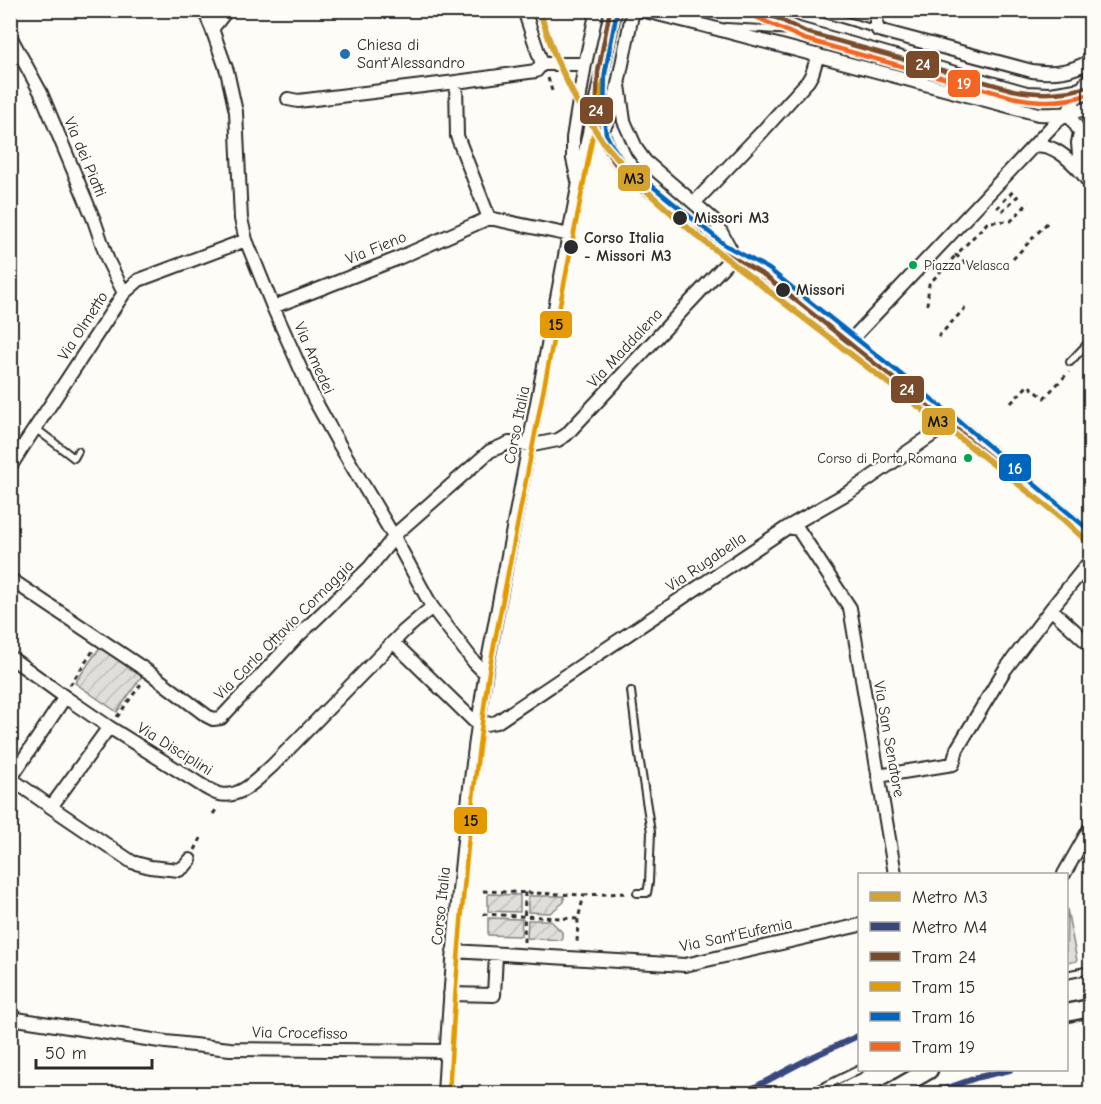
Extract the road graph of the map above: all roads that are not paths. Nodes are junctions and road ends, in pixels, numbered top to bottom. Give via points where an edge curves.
1 (204, 10) edge
2 (227, 10) edge
3 (524, 10) edge
4 (597, 10) edge
5 (615, 10) edge
6 (633, 10) edge
7 (641, 10) edge
8 (764, 10) edge
9 (811, 10) edge
10 (878, 10) edge
11 (702, 25) junction
12 (212, 29) junction
13 (878, 30) junction
14 (820, 32) junction
15 (10, 36) edge
16 (818, 55) junction
17 (1090, 61) edge
18 (542, 64) junction
19 (585, 64) junction
20 (1088, 81) edge
21 (456, 82) junction
22 (619, 85) junction
23 (599, 89) junction
24 (288, 99) dead end
25 (1090, 107) edge
26 (1068, 113) junction
27 (603, 131) junction
28 (1034, 146) junction
29 (583, 161) junction
30 (1082, 173) junction
31 (1090, 184) edge
32 (579, 185) junction
33 (694, 203) junction
34 (489, 218) junction
35 (570, 236) junction
36 (246, 240) junction
37 (734, 255) junction
38 (124, 293) junction
39 (273, 307) junction
40 (851, 340) junction
41 (1090, 341) edge
42 (1072, 364) road end
43 (950, 420) junction
44 (35, 428) junction
45 (530, 445) junction
46 (78, 451) dead end
47 (10, 467) edge
48 (788, 527) junction
49 (1090, 536) edge
50 (394, 537) junction
51 (1090, 561) edge
52 (10, 579) edge
53 (432, 607) junction
54 (1051, 609) junction
55 (393, 642) junction
56 (1090, 645) edge
57 (10, 657) edge
58 (486, 671) junction
59 (631, 691) dead end
60 (65, 697) junction
61 (478, 722) junction
62 (109, 727) junction
63 (878, 776) junction
64 (11, 778) edge
65 (51, 807) junction
66 (1090, 828) edge
67 (190, 860) dead end
68 (895, 873) edge
69 (1065, 873) edge
70 (637, 893) road end
71 (858, 925) edge
72 (453, 951) junction
73 (496, 954) junction
74 (1090, 970) edge
75 (1068, 975) edge
76 (450, 994) junction
77 (1090, 1008) edge
78 (1068, 1013) edge
79 (10, 1018) edge
80 (447, 1051) junction
81 (858, 1070) edge
82 (927, 1071) edge
83 (444, 1094) edge
84 (809, 1094) edge
85 (887, 1094) edge

1 - 12 street, Via Amedei
2 - 12 street
3 - 18 street
4 - 19 street
5 - 23 street
6 - 22 street
7 - 11 street
8 - 14 lane
9 - 13 lane
10 - 13 street
11 - 14 lane
11 - 16 street
12 - 36 street, Via Amedei via 236,112 239,204
13 - 17 street via 1049,74
14 - 20 lane via 1027,90 1050,92
15 - 38 street, Via dei Piatti via 41,93
16 - 26 street via 1038,114
16 - 33 street via 808,81
18 - 19 street
18 - 21 street via 536,71
19 - 32 street via 573,138
20 - 26 street
21 - 24 street
21 - 34 street via 457,135
22 - 27 street
22 - 33 street via 624,121 637,150
23 - 27 street
23 - 29 street, Corso Italia
25 - 26 street
26 - 28 street
26 - 30 street via 1080,132 1078,155
27 - 29 street
27 - 37 street via 623,168
28 - 30 street via 1057,151
28 - 40 street
29 - 32 street, Corso Italia
30 - 31 street
32 - 35 street, Corso Italia
33 - 37 street via 715,221
34 - 35 street
34 - 39 street, Via Fieno
35 - 45 street, Corso Italia
36 - 38 street, Via Olmetto via 139,280
36 - 39 street, Via Amedei
37 - 40 street via 775,279
37 - 45 street, Via Maddalena via 566,435
38 - 44 street, Via Olmetto
39 - 50 street, Via Amedei via 314,399
40 - 43 street
41 - 42 lane
43 - 48 street, Via Rugabella via 851,491
43 - 49 street
44 - 46 lane via 74,458
44 - 47 street, Via Olmetto
45 - 50 street, Via Maddalena via 508,443 490,451
45 - 58 street, Corso Italia
48 - 61 street, Via Rugabella via 497,722
48 - 63 street, Via San Senatore via 798,529 850,608
50 - 52 street, Via Carlo Ottavio Cornaggia via 370,567 221,718 213,719 161,679
50 - 53 street, Via Amedei
51 - 54 street
53 - 55 street, Via Disciplini
53 - 58 street, Via Amedei via 474,662
54 - 56 street
54 - 63 street via 1004,671 957,749 953,764
55 - 61 street
55 - 62 street, Via Disciplini via 272,766 237,793 220,794 206,788
57 - 60 street, Via Disciplini
58 - 61 street, Corso Italia
59 - 70 lane via 651,832 647,893
60 - 62 street, Via Disciplini
60 - 64 street
61 - 72 street, Corso Italia
62 - 65 street
63 - 68 street, Via San Senatore
64 - 65 street
65 - 67 street via 132,862 179,870
66 - 69 street
71 - 73 street, Via Sant'Eufemia via 685,965
72 - 73 street, Via Sant'Eufemia
72 - 76 street, Corso Italia
73 - 76 street via 494,995
74 - 75 lane
76 - 80 street, Corso Italia
77 - 78 street
79 - 80 street, Via Crocefisso via 230,1049
80 - 83 street, Corso Italia
81 - 84 lane
82 - 85 street

